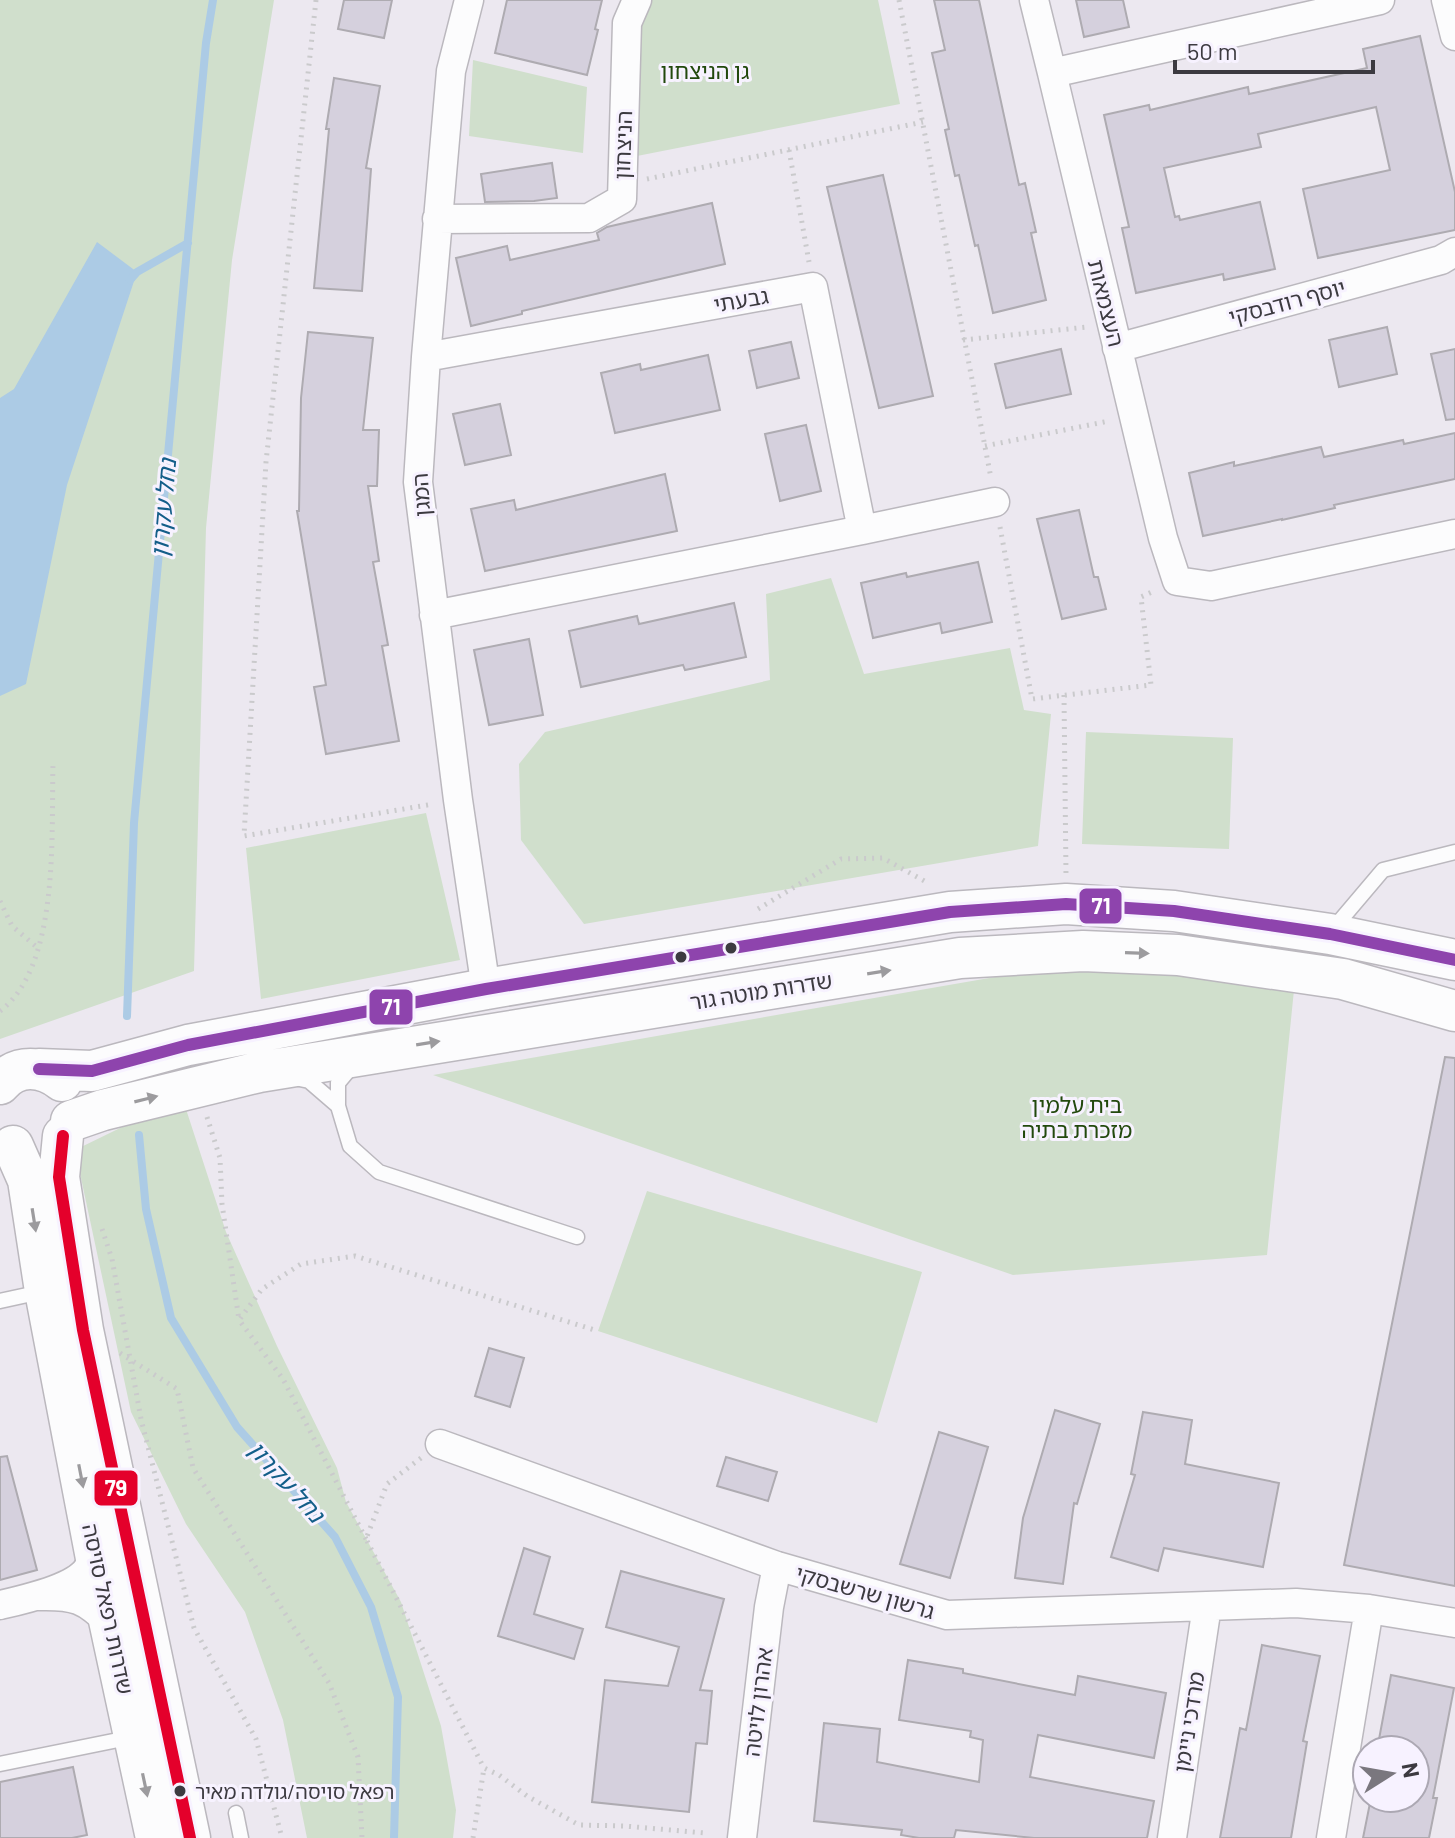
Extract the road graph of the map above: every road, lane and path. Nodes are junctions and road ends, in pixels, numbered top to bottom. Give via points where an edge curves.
1 (316, 0) edge
2 (469, 0) edge
3 (637, 0) edge
4 (899, 0) edge
5 (1034, 0) edge
6 (1380, 0) edge
7 (1446, 0) edge
8 (1455, 36) edge
9 (1052, 73) junction
10 (923, 122) junction
11 (788, 150) junction
12 (622, 184) junction
13 (437, 219) junction
14 (1455, 252) edge
15 (813, 287) junction
16 (1114, 336) junction
17 (963, 340) junction
18 (426, 357) junction
19 (1134, 416) junction
20 (985, 446) junction
21 (995, 502) junction
22 (862, 530) junction
23 (1455, 534) edge
24 (1177, 581) junction
25 (434, 615) junction
26 (1064, 695) junction
27 (53, 765) dead end
28 (458, 800) junction
29 (1455, 852) edge
30 (0, 901) edge
31 (1066, 904) junction
32 (1330, 934) junction
33 (39, 949) junction
34 (1455, 960) edge
35 (486, 989) junction
36 (0, 1011) edge
37 (1455, 1011) edge
38 (365, 1053) junction
39 (259, 1072) junction
40 (12, 1076) edge
41 (338, 1106) junction
42 (202, 1110) dead end
43 (67, 1129) junction
44 (6, 1141) edge
45 (100, 1221) dead end
46 (577, 1237) dead end
47 (45, 1291) junction
48 (0, 1301) edge
49 (239, 1320) junction
50 (83, 1330) junction
51 (598, 1331) dead end
52 (130, 1360) junction
53 (440, 1444) joint
54 (366, 1539) junction
55 (94, 1545) junction
56 (777, 1566) junction
57 (38, 1596) junction
58 (0, 1605) edge
59 (1207, 1606) junction
60 (1369, 1609) junction
61 (1455, 1623) edge
62 (110, 1624) junction
63 (134, 1737) junction
64 (0, 1764) edge
65 (484, 1768) junction
66 (236, 1813) dead end
67 (705, 1833) dead end
68 (156, 1838) edge
69 (190, 1838) edge
70 (241, 1838) edge
71 (282, 1838) edge
72 (362, 1838) edge
73 (473, 1838) edge
74 (742, 1838) edge
75 (1172, 1838) edge
76 (1331, 1838) edge

1 - 28 path via 266,462 244,836
2 - 13 street, המגן via 451,71
3 - 12 street, הניצחון via 627,23
4 - 10 path
5 - 9 street, העצמאות
6 - 9 street
7 - 8 street
9 - 16 street, העצמאות
10 - 11 path
10 - 17 path
11 - 12 path
11 - 15 path
12 - 13 street, הניצחון via 622,199 589,218
13 - 18 street, המגן
14 - 16 street, יוסף רודבסקי via 1441,260
15 - 18 street, גבעתי
15 - 22 street
16 - 17 path
16 - 19 street, העצמאות
17 - 20 path
18 - 25 street, המגן via 418,482
19 - 20 path
19 - 24 street, העצמאות
20 - 21 path
21 - 22 street
21 - 26 path via 1032,699
22 - 25 street
23 - 24 street via 1211,586
24 - 26 path via 1141,597 1151,685
25 - 28 street, המגן
26 - 31 path
27 - 33 path via 48,916
28 - 35 street, המגן
29 - 32 lane via 1383,870
30 - 33 path via 12,926
31 - 32 street via 1174,911
31 - 35 street via 950,912
32 - 34 street
33 - 36 path via 14,1001
35 - 40 street via 188,1045 92,1071
38 -> 37 street, שדרות מוטה גור via 960,958 1083,951 1178,955 1343,979
38 - 39 street, שדרות מוטה גור
38 - 41 lane via 338,1083
39 - 41 lane via 309,1081
43 -> 39 street, שדרות מוטה גור via 103,1110
40 - 43 street, שדרות רפאל סויסה via 52,1073 63,1082 73,1107
41 - 46 lane via 350,1146 379,1172
42 - 49 path via 220,1158
43 - 44 street, שדרות מוטה גור via 36,1151
43 - 50 street, שדרות רפאל סויסה via 59,1177
44 -> 47 street, שדרות רפאל סויסה via 28,1180
45 - 52 path
47 - 48 lane
47 -> 55 street, שדרות רפאל סויסה
49 - 51 path via 262,1289 301,1264 355,1256
49 - 54 path via 283,1379
50 - 52 path
50 - 69 street, שדרות רפאל סויסה
52 - 71 path via 194,1628 256,1739
52 - 72 path via 177,1389 193,1468 329,1683 358,1757
53 - 54 path via 387,1484
53 - 56 street, גרשון שרשבסקי
54 - 65 path
55 - 57 street via 90,1566
55 - 62 street, שדרות רפאל סויסה
56 - 59 street, גרשון שרשבסקי via 947,1615
56 - 74 street, אהרון לויטה
57 - 58 street
57 - 62 street via 68,1595 93,1606
59 - 60 street, גרשון שרשבסקי via 1296,1603
59 - 75 street, מרדכי ניימן
60 - 61 street, גרשון שרשבסקי
60 - 76 street
62 - 63 street, שדרות רפאל סויסה
63 - 64 lane
63 -> 68 street, שדרות רפאל סויסה
65 - 67 path via 579,1825
65 - 73 path
66 - 70 lane

